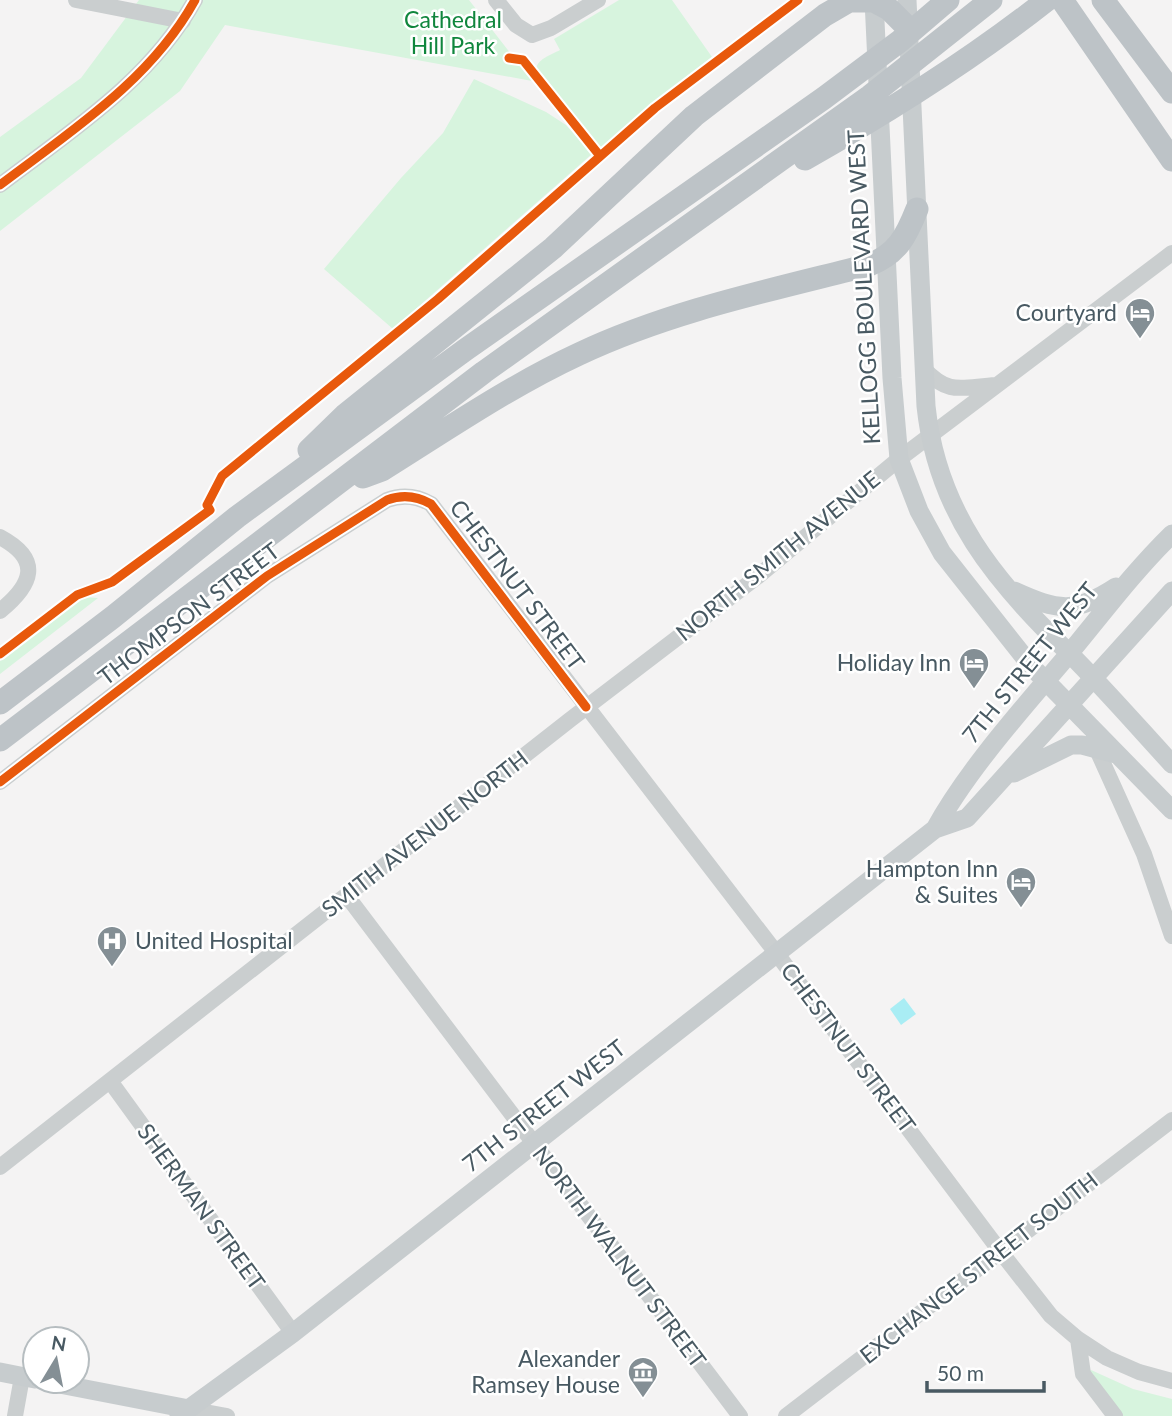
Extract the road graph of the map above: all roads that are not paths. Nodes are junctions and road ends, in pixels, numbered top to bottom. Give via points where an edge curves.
1 (76, 0) edge
2 (195, 0) edge
3 (496, 0) edge
4 (597, 0) edge
5 (907, 0) edge
6 (948, 0) edge
7 (991, 0) edge
8 (1103, 0) edge
9 (842, 3) edge
10 (1059, 3) edge
11 (877, 4) edge
12 (183, 21) junction
13 (907, 27) junction
14 (1172, 92) edge
15 (1172, 160) edge
16 (0, 185) edge
17 (917, 209) junction
18 (705, 216) junction
19 (1172, 253) edge
20 (886, 258) junction
21 (925, 369) junction
22 (996, 385) junction
23 (929, 436) junction
24 (899, 459) junction
25 (328, 492) junction
26 (410, 496) joint
27 (237, 517) junction
28 (1172, 534) edge
29 (1, 538) edge
30 (1133, 575) junction
31 (1007, 588) junction
32 (1172, 591) edge
33 (0, 611) edge
34 (1069, 653) junction
35 (1092, 678) junction
36 (1045, 681) junction
37 (0, 703) edge
38 (1069, 705) junction
39 (586, 707) junction
40 (1083, 720) junction
41 (0, 740) edge
42 (1097, 748) junction
43 (1117, 754) junction
44 (1172, 764) edge
45 (1003, 778) junction
46 (0, 782) edge
47 (1172, 810) edge
48 (935, 829) junction
49 (347, 896) junction
50 (1172, 936) edge
51 (777, 954) junction
52 (110, 1081) junction
53 (1172, 1120) edge
54 (533, 1145) junction
55 (0, 1167) edge
56 (1000, 1251) junction
57 (293, 1334) junction
58 (1078, 1339) junction
59 (0, 1373) edge
60 (21, 1377) edge
61 (1172, 1381) edge
62 (91, 1392) edge
63 (22, 1395) edge
64 (184, 1413) edge
65 (15, 1416) edge
66 (227, 1416) edge
67 (740, 1416) edge
68 (786, 1416) edge
69 (1115, 1416) edge

1 - 12 street
2 - 12 street
3 - 4 street via 516,26 532,36
5 - 13 main road
6 - 27 highway via 824,98 465,349
7 - 18 highway via 880,89
8 - 14 highway
9 - 11 highway
9 - 27 highway via 694,116 553,248 345,415
10 - 15 highway
10 - 18 highway via 878,118
11 - 13 highway
11 - 20 main road, KELLOGG BOULEVARD WEST
12 - 16 street via 151,62 111,100
13 - 17 main road
17 - 20 highway via 908,232
17 - 21 main road
18 - 25 highway via 484,372
19 - 22 street, NORTH SMITH AVENUE
20 - 24 main road, KELLOGG BOULEVARD WEST
20 - 25 highway via 715,305 613,339 546,370 382,470
21 - 22 street via 945,387
21 - 23 main road
22 - 23 street, NORTH SMITH AVENUE
23 - 24 street, NORTH SMITH AVENUE
23 - 31 main road via 960,520
24 - 36 main road, KELLOGG BOULEVARD WEST via 942,553
24 - 39 street, NORTH SMITH AVENUE via 757,577
25 - 41 highway
26 - 39 street, CHESTNUT STREET via 431,504
26 - 46 street, THOMPSON STREET via 387,499 267,576
27 - 37 highway
28 - 30 main road, 7TH STREET WEST
29 - 33 street via 15,546 28,563 22,592
30 - 31 main road via 1082,606 1055,607
30 - 34 main road, 7TH STREET WEST
31 - 34 main road
32 - 35 main road, 7TH STREET WEST
34 - 35 main road
34 - 36 main road, 7TH STREET WEST
35 - 38 main road, 7TH STREET WEST
35 - 44 main road
36 - 38 main road, KELLOGG BOULEVARD WEST
36 - 48 main road, 7TH STREET WEST
38 - 40 main road, KELLOGG BOULEVARD WEST
38 - 45 main road, 7TH STREET WEST
39 - 49 street, SMITH AVENUE NORTH
39 - 51 street, CHESTNUT STREET
40 - 42 street
40 - 43 main road, KELLOGG BOULEVARD WEST
42 - 43 main road
42 - 45 main road via 1071,745
42 - 50 street via 1144,855
43 - 47 main road, KELLOGG BOULEVARD WEST
45 - 48 main road, 7TH STREET WEST via 967,818
48 - 51 main road, 7TH STREET WEST
49 - 52 street, SMITH AVENUE NORTH
49 - 54 street, NORTH WALNUT STREET
51 - 54 main road, 7TH STREET WEST
51 - 56 street, CHESTNUT STREET
52 - 55 street, SMITH AVENUE NORTH
52 - 57 street, SHERMAN STREET
53 - 56 street, EXCHANGE STREET SOUTH
54 - 57 main road, 7TH STREET WEST
54 - 67 street, NORTH WALNUT STREET
56 - 58 street, CHESTNUT STREET via 1051,1316
56 - 68 street, EXCHANGE STREET SOUTH
57 - 64 main road, 7TH STREET WEST
58 - 61 street, CHESTNUT STREET via 1107,1358
58 - 69 street via 1083,1374
59 - 60 main road
62 - 64 main road
63 - 65 street
64 - 66 street

